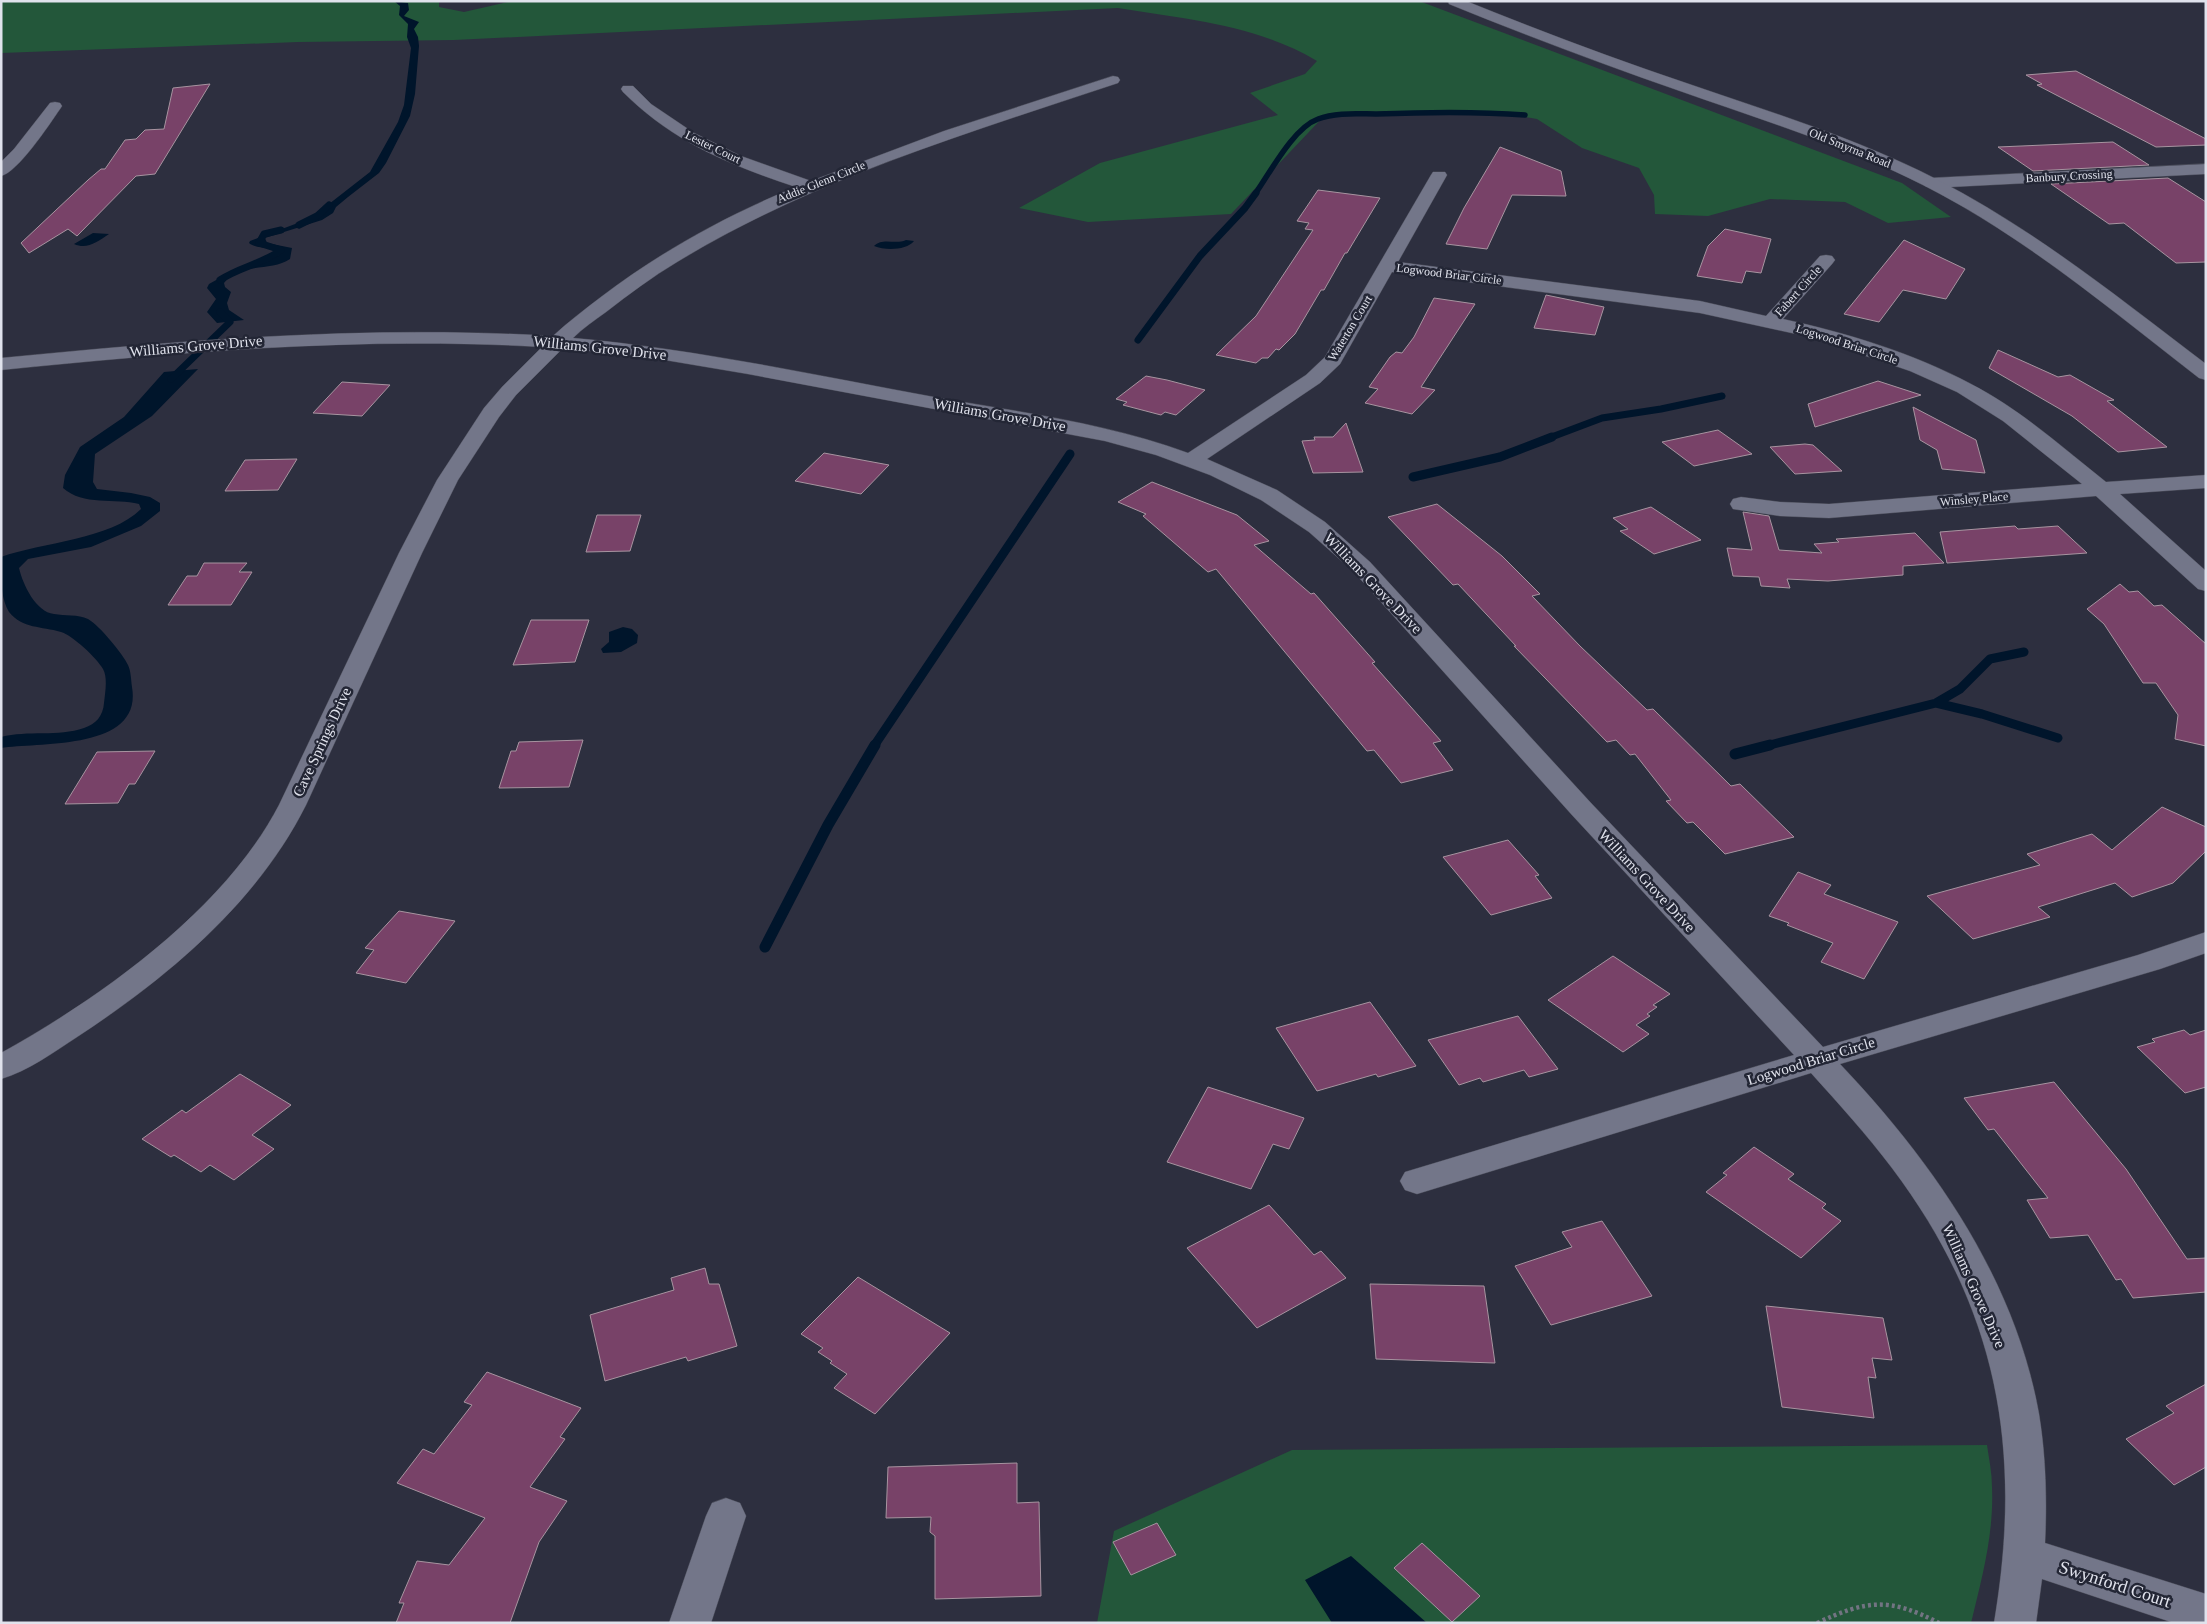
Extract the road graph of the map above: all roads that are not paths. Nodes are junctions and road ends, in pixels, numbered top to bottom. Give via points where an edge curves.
1 (1454, 1) edge
2 (1113, 80) dead end
3 (628, 89) dead end
4 (56, 106) dead end
5 (2206, 169) edge
6 (1, 171) edge
7 (1439, 175) dead end
8 (1932, 183) junction
9 (808, 186) junction
10 (1826, 260) dead end
11 (1387, 266) junction
12 (1771, 322) junction
13 (558, 341) junction
14 (1, 364) edge
15 (2206, 374) edge
16 (1193, 459) junction
17 (2206, 481) edge
18 (2101, 489) junction
19 (1742, 504) dead end
20 (2206, 584) edge
21 (2206, 942) edge
22 (1817, 1060) junction
23 (1, 1068) edge
24 (1417, 1181) dead end
25 (726, 1516) dead end
26 (2023, 1554) junction
27 (2206, 1614) edge
28 (690, 1623) edge
29 (2016, 1623) edge

1 - 8 street, Old Smyrna Road via 1584,53 1827,138
2 - 9 street, Addie Glenn Circle via 900,151
3 - 9 street, Lester Court via 658,118 696,140
4 - 6 street
5 - 8 street, Banbury Crossing
7 - 11 street, Waterton Court
8 - 15 street, Old Smyrna Road via 2030,242
9 - 13 street, Addie Glenn Circle via 728,224 660,263 617,292
10 - 12 street, Fabert Circle
11 - 12 street, Logwood Briar Circle via 1673,303
11 - 16 street, Waterton Court via 1333,360 1325,368
12 - 18 street, Logwood Briar Circle via 1854,344 1964,388 2010,417
13 - 14 street, Williams Grove Drive via 421,336 336,337 234,342
13 - 16 street, Williams Grove Drive via 692,359 1046,423 1122,438
13 - 23 street, Cave Springs Drive via 512,387 464,449 425,523 294,802 264,854 231,894 142,978
16 - 22 street, Williams Grove Drive via 1271,495 1322,529 1347,551 1570,799
17 - 18 street, Winsley Place
18 - 19 street, Winsley Place via 1830,511
18 - 20 street, Logwood Briar Circle
21 - 22 street, Logwood Briar Circle via 2149,962
22 - 24 street, Logwood Briar Circle
22 - 26 street, Williams Grove Drive via 1860,1105 1917,1176 1960,1246 1996,1328 2011,1373 2020,1416 2026,1505
25 - 28 street
26 - 27 street, Swynford Court
26 - 29 street, Williams Grove Drive

